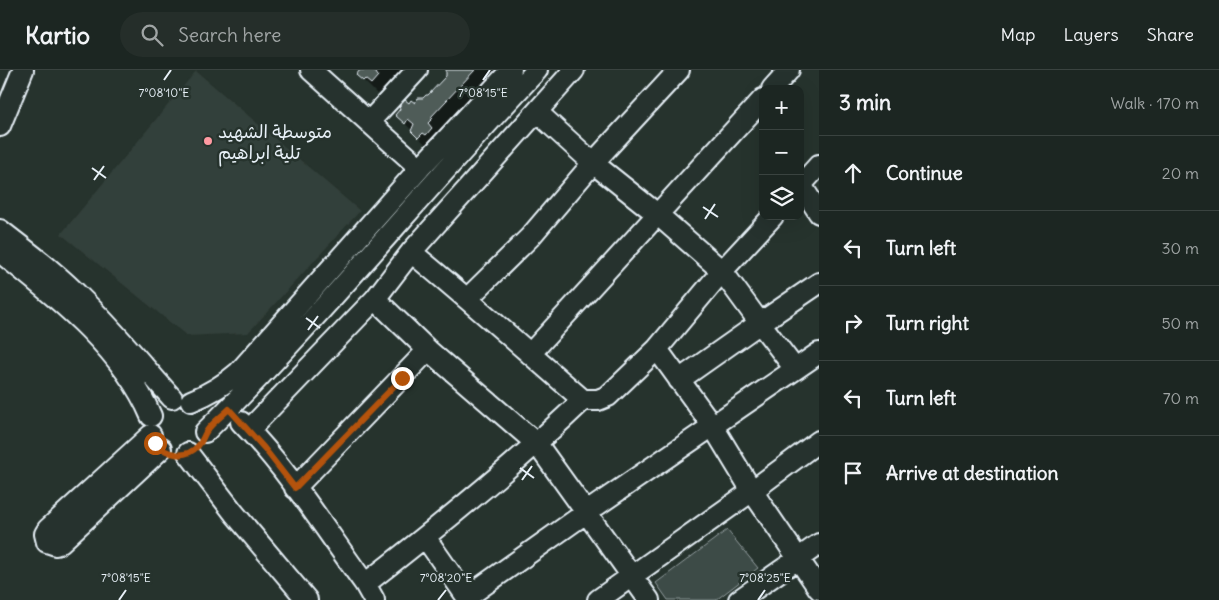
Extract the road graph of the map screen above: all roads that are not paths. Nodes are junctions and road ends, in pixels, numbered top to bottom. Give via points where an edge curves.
1 (23, 70) edge
2 (311, 70) edge
3 (417, 70) edge
4 (511, 70) edge
5 (537, 70) edge
6 (574, 70) edge
7 (680, 70) edge
8 (789, 70) edge
9 (776, 85) edge
10 (759, 103) edge
11 (537, 112) junction
12 (369, 122) junction
13 (0, 126) edge
14 (593, 163) junction
15 (819, 165) edge
16 (420, 168) junction
17 (804, 182) edge
18 (804, 190) edge
19 (819, 213) edge
20 (657, 214) junction
21 (768, 220) edge
22 (0, 230) edge
23 (0, 252) edge
24 (411, 252) junction
25 (722, 271) junction
26 (819, 283) edge
27 (468, 298) junction
28 (374, 299) junction
29 (760, 323) junction
30 (657, 349) junction
31 (428, 350) junction
32 (819, 353) edge
33 (530, 354) junction
34 (795, 369) junction
35 (679, 380) junction
36 (182, 400) junction
37 (583, 400) junction
38 (229, 409) junction
39 (712, 425) junction
40 (249, 430) junction
41 (206, 432) junction
42 (154, 433) junction
43 (819, 441) edge
44 (537, 444) junction
45 (188, 453) junction
46 (295, 488) junction
47 (752, 491) junction
48 (587, 512) junction
49 (425, 537) junction
50 (819, 544) edge
51 (799, 558) junction
52 (631, 576) junction
53 (819, 589) edge
54 (369, 592) edge
55 (468, 599) edge
56 (307, 600) edge
57 (598, 600) edge
58 (649, 600) edge
59 (739, 600) edge

1 - 13 street
2 - 12 street
3 - 12 street
4 - 16 street
5 - 38 street
6 - 11 street
7 - 14 street
8 - 9 street
10 - 20 street
11 - 14 street
11 - 24 street
12 - 16 street
14 - 20 street
14 - 27 street via 530,237
15 - 17 street
16 - 36 street via 239,372 209,394
18 - 19 street
20 - 25 street
20 - 33 street
21 - 25 street
22 - 36 street via 81,297
23 - 42 street via 70,310 130,377 145,403
24 - 27 street
24 - 28 street
25 - 29 street
25 - 30 street
26 - 29 street
27 - 33 street
28 - 31 street
28 - 40 street
29 - 34 street
29 - 35 street
30 - 35 street
30 - 37 street via 608,396
31 - 44 street
31 - 46 street
32 - 34 street
33 - 37 street
34 - 39 street
35 - 39 street
36 - 41 street via 198,407 206,423
36 - 42 street via 163,402 156,408
37 - 44 street
38 - 40 street
38 - 41 street
39 - 47 street
39 - 48 street
40 - 46 street
41 - 45 street via 196,448
42 - 42 street via 48,529 44,537 47,542 52,545 61,542
42 - 45 street via 170,453
43 - 47 street
44 - 48 street
44 - 49 street
45 - 56 street
46 - 54 street
47 - 51 street
47 - 52 street
48 - 52 street
48 - 55 street
49 - 54 street
49 - 55 street
50 - 51 street
51 - 53 street
51 - 59 street
52 - 57 street
52 - 58 street

